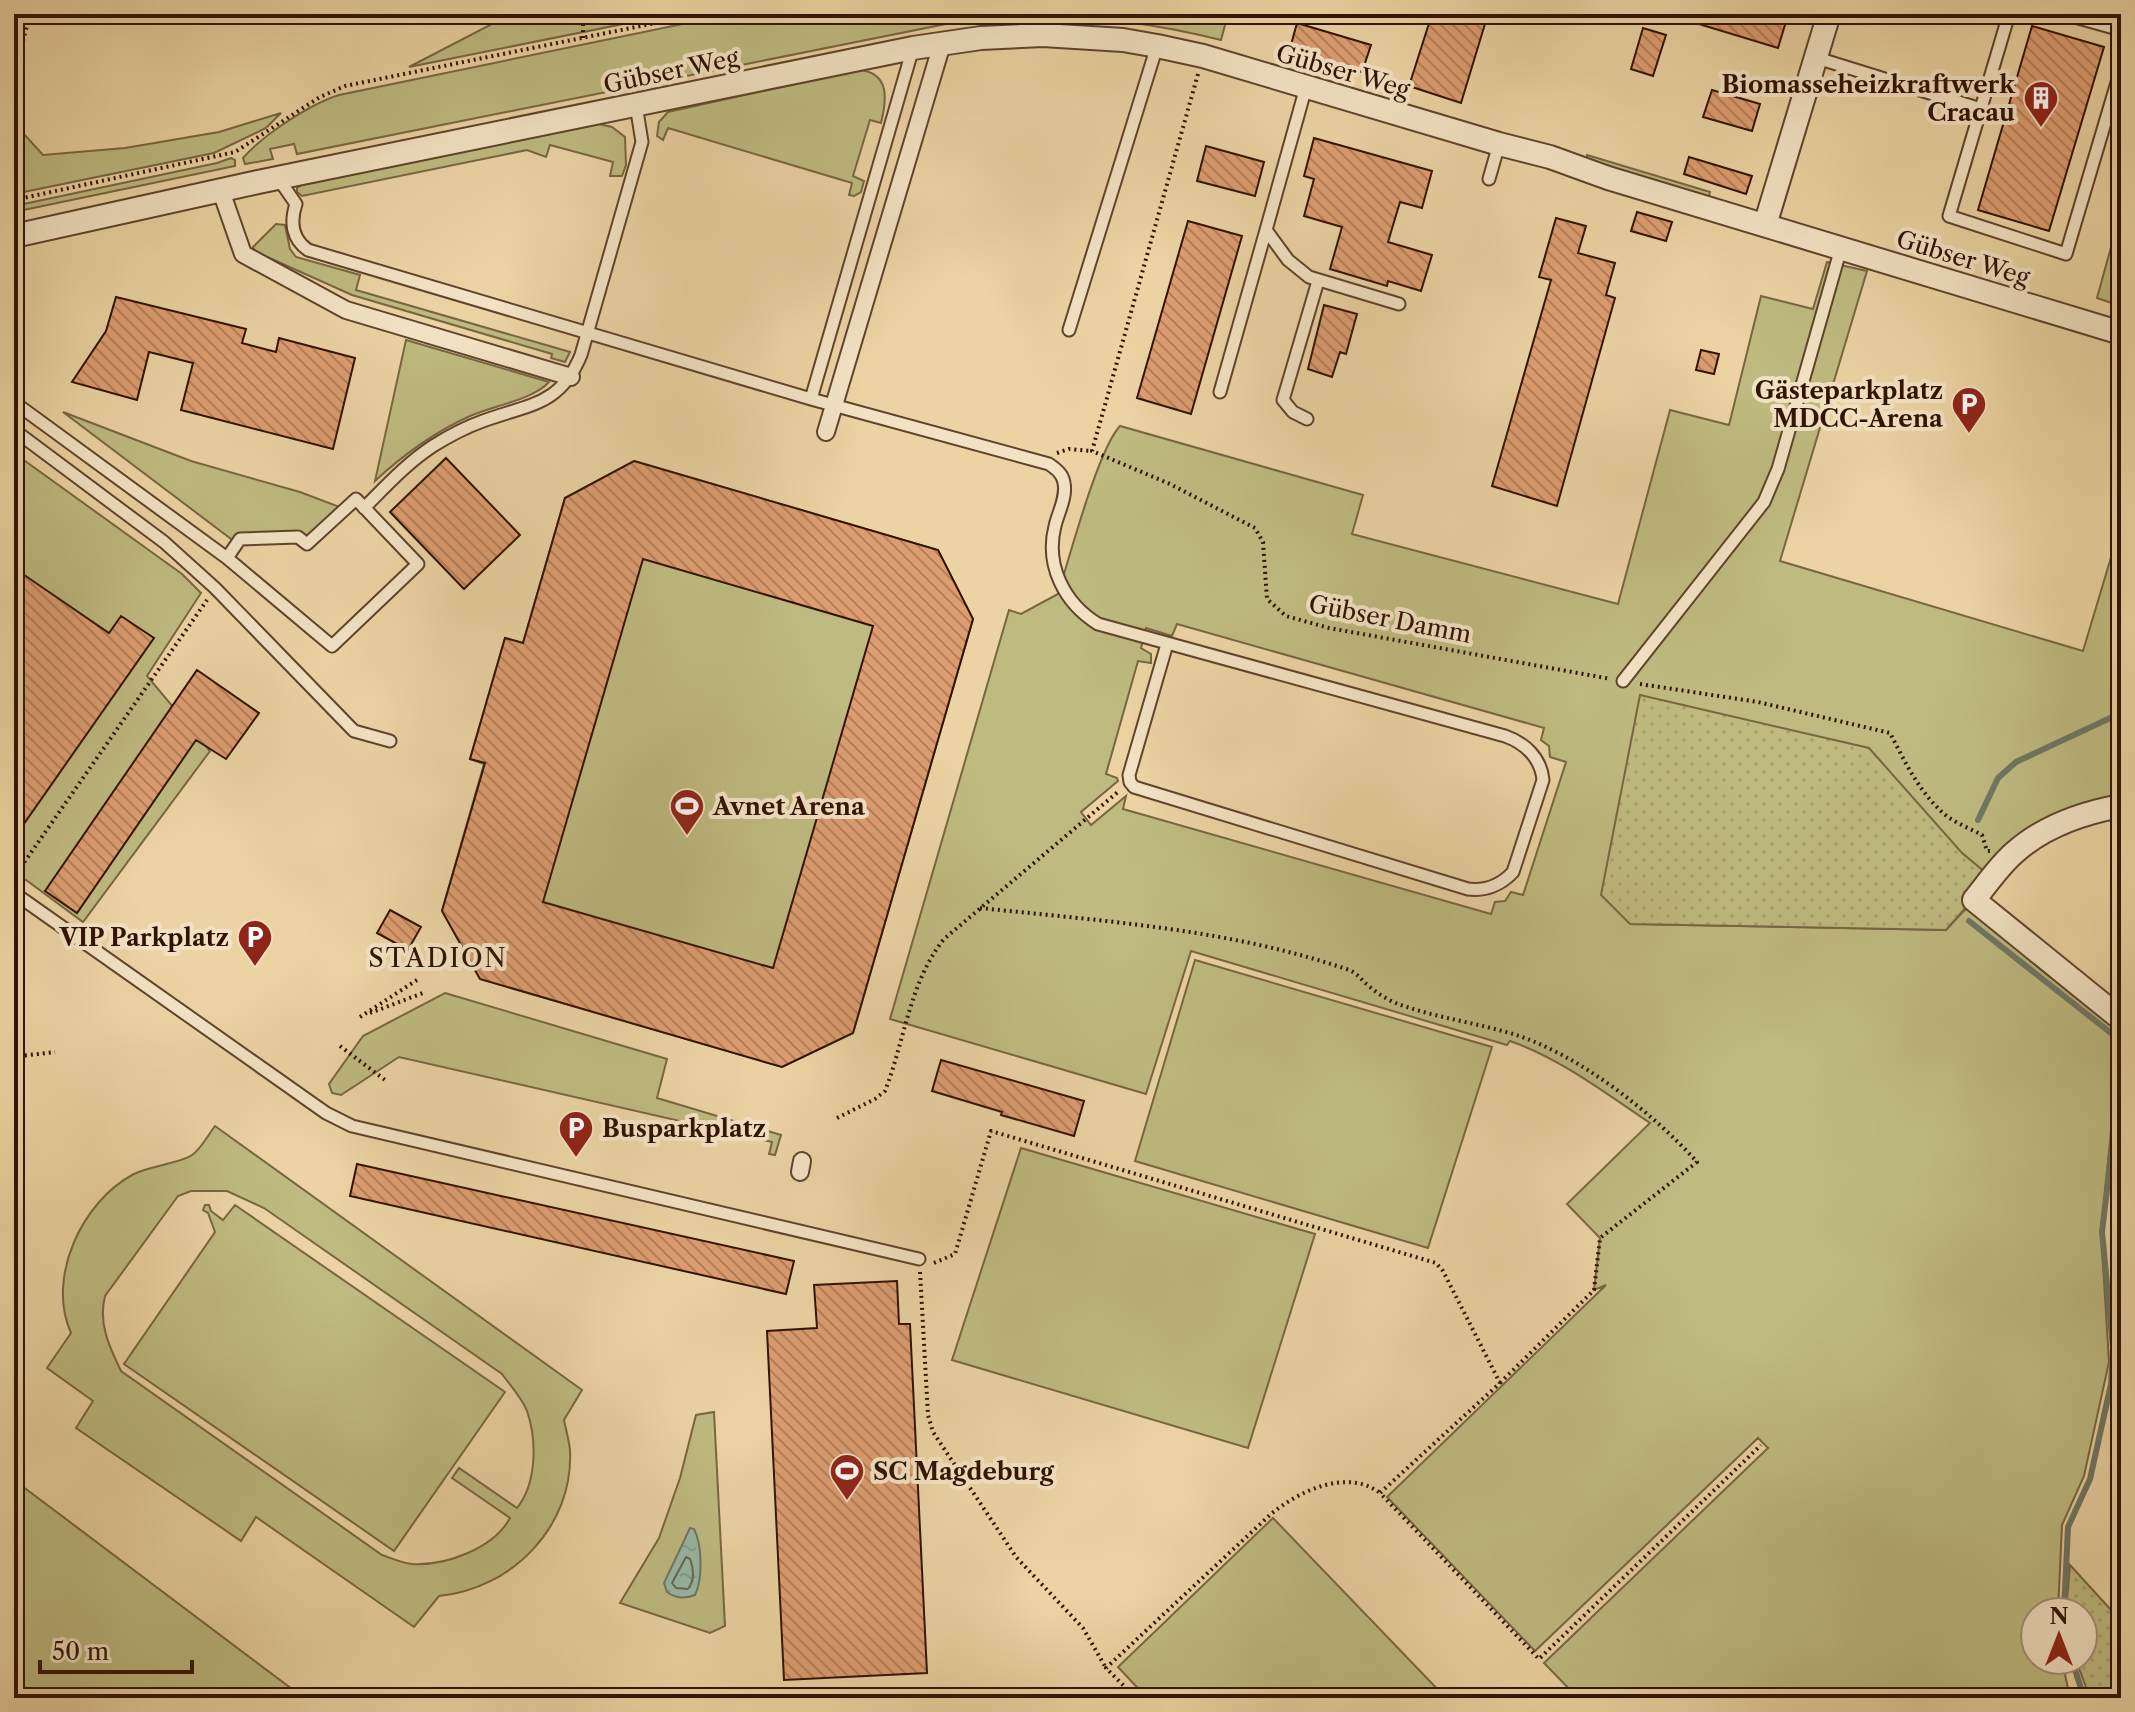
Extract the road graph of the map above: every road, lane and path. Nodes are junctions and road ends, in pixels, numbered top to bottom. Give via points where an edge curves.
1 (30, 14) edge
2 (583, 14) edge
3 (700, 14) edge
4 (1829, 14) edge
5 (2009, 14) edge
6 (2064, 14) edge
7 (2121, 30) edge
8 (583, 38) junction
9 (942, 44) junction
10 (1157, 46) junction
11 (913, 48) junction
12 (1203, 56) junction
13 (1817, 58) junction
14 (2121, 69) edge
15 (14, 76) edge
16 (1306, 87) junction
17 (636, 105) junction
18 (1981, 109) junction
19 (1499, 144) junction
20 (235, 152) junction
21 (239, 160) dead end
22 (278, 178) junction
23 (1489, 179) dead end
24 (221, 191) junction
25 (14, 200) edge
26 (1765, 225) junction
27 (1266, 230) junction
28 (14, 236) edge
29 (1841, 248) junction
30 (1318, 281) junction
31 (1399, 304) dead end
32 (1069, 330) dead end
33 (587, 333) junction
34 (2121, 333) edge
35 (571, 377) junction
36 (1220, 392) dead end
37 (811, 399) junction
38 (834, 405) junction
39 (14, 406) edge
40 (1307, 419) dead end
41 (14, 430) edge
42 (826, 432) dead end
43 (1092, 451) junction
44 (1040, 459) junction
45 (364, 508) junction
46 (227, 558) junction
47 (215, 588) junction
48 (1167, 644) junction
49 (1623, 681) junction
50 (390, 741) dead end
51 (1130, 782) junction
52 (2121, 806) edge
53 (2014, 853) junction
54 (14, 877) edge
55 (14, 893) edge
56 (980, 908) junction
57 (417, 980) dead end
58 (423, 993) dead end
59 (2121, 1019) edge
60 (340, 1046) dead end
61 (55, 1052) dead end
62 (14, 1060) edge
63 (385, 1080) dead end
64 (837, 1118) dead end
65 (919, 1259) junction
66 (1500, 1383) junction
67 (1761, 1445) dead end
68 (1380, 1493) junction
69 (1106, 1668) junction
70 (1136, 1698) edge

1 - 15 path
2 - 8 path
3 - 8 path
4 - 13 street
5 - 18 lane
6 - 7 lane
8 - 20 path via 335,89
9 - 10 street, Gübser Weg via 1043,35
9 - 11 street, Gübser Weg
9 - 38 street
10 - 12 street, Gübser Weg
10 - 32 lane
11 - 17 street, Gübser Weg
11 - 37 lane
12 - 16 street, Gübser Weg
12 - 43 path
13 - 18 lane
13 - 26 street
14 - 18 lane via 2066,254 1949,216
16 - 19 street, Gübser Weg
16 - 27 lane
17 - 22 street, Gübser Weg
17 - 33 lane via 642,142
19 - 23 lane
19 - 26 street, Gübser Weg
20 - 21 path
20 - 25 path
22 - 24 street, Gübser Weg
22 - 33 lane via 296,204 296,238 308,250
24 - 28 street, Gübser Weg
24 - 35 street via 243,254 346,310
26 - 29 street, Gübser Weg
27 - 30 lane via 1288,260
27 - 36 lane
29 - 34 street, Gübser Weg
29 - 49 lane via 1764,502
30 - 31 lane
30 - 40 lane via 1283,400
33 - 35 lane
33 - 37 lane
35 - 45 lane via 540,403 482,421 433,446
37 - 38 lane
38 - 42 street
38 - 44 lane
39 - 46 lane
41 - 47 lane via 164,542
43 - 44 path via 1062,450
43 - 49 path, Gübser Damm via 1255,528 1263,542 1267,599 1286,616
44 - 48 lane via 1065,483 1051,551 1066,592 1098,624
45 - 46 lane via 356,499 307,544 298,537 240,539
45 - 46 lane via 418,564 332,646
47 - 50 lane via 354,731
47 - 54 path
48 - 51 lane
48 - 51 lane via 1511,738 1538,761 1542,783 1513,872 1496,885 1475,890 1140,790
49 - 53 path, Gübser Damm via 1758,702 1890,733 1908,768 1948,817 1982,835 1987,851
51 - 56 path
52 - 53 street via 2070,818
53 - 59 street via 1974,900
55 - 65 lane via 326,1113 352,1126
56 - 64 path via 944,939 925,966 885,1091
56 - 66 path via 1243,940 1347,969 1393,1002 1543,1046 1659,1123 1697,1162 1600,1238 1594,1290
57 - 58 path via 360,1017
60 - 63 path
61 - 62 path
65 - 66 path via 934,1263 955,1254 991,1131 1432,1260 1443,1271
65 - 69 path via 933,1432 1016,1557 1083,1628
66 - 68 path
67 - 68 path via 1539,1659
68 - 69 path via 1347,1483 1313,1488 1291,1499
69 - 70 path

